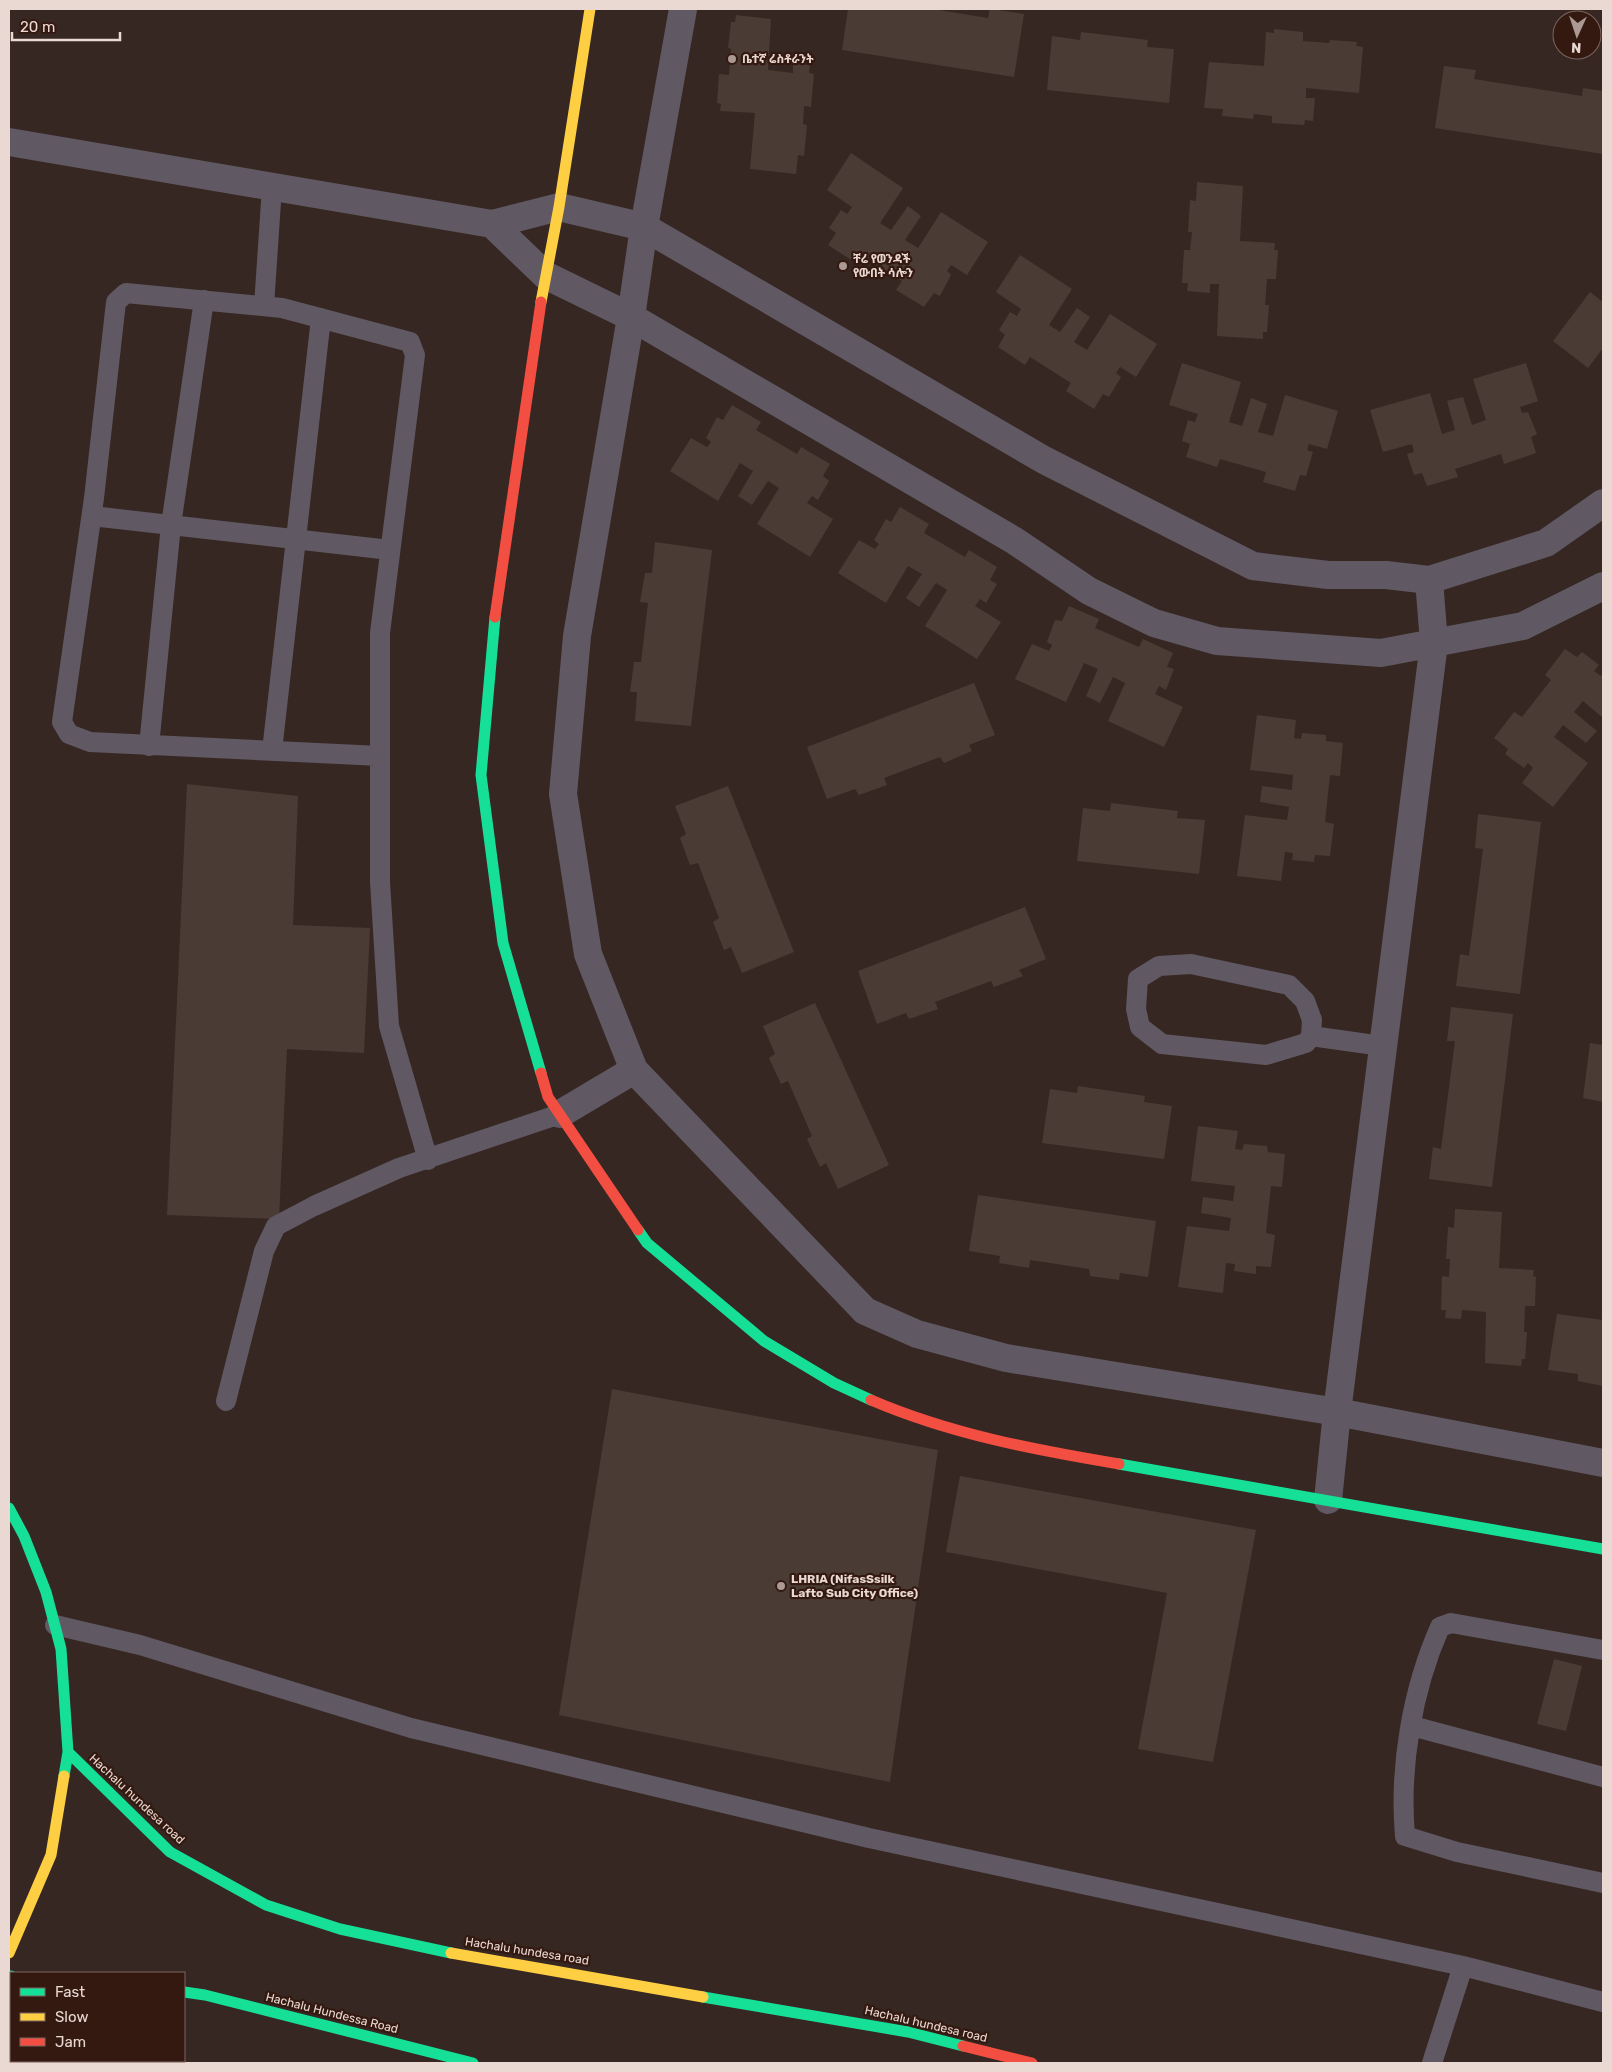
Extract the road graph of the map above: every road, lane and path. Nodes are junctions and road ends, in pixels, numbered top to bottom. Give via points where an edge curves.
1 (590, 9) edge
2 (683, 9) edge
3 (9, 142) edge
4 (272, 186) junction
5 (559, 207) junction
6 (492, 224) junction
7 (644, 227) junction
8 (545, 275) junction
9 (204, 300) junction
10 (264, 306) junction
11 (631, 317) junction
12 (321, 318) junction
13 (1603, 504) edge
14 (92, 516) junction
15 (171, 525) junction
16 (296, 539) junction
17 (390, 550) junction
18 (1429, 580) junction
19 (1603, 586) edge
20 (1434, 643) junction
21 (148, 746) junction
22 (272, 751) junction
23 (380, 756) junction
24 (1311, 1036) junction
25 (1382, 1046) junction
26 (634, 1070) junction
27 (560, 1114) junction
28 (428, 1160) junction
29 (226, 1400) dead end
30 (1337, 1412) junction
31 (1603, 1463) edge
32 (1328, 1500) junction
33 (9, 1508) edge
34 (1603, 1549) edge
35 (55, 1625) junction
36 (1603, 1650) edge
37 (1412, 1726) junction
38 (68, 1752) junction
39 (1603, 1777) edge
40 (1603, 1883) edge
41 (9, 1953) edge
42 (1463, 1966) junction
43 (185, 1992) edge
44 (1603, 2002) edge
45 (473, 2063) edge
46 (1032, 2063) edge
47 (1432, 2063) edge

1 - 5 main road
2 - 7 street
3 - 4 street
4 - 6 street
4 - 10 lane
5 - 6 street
5 - 7 street
5 - 8 main road
6 - 8 street
7 - 11 street
7 - 18 street via 1044,460 1253,566 1328,575 1386,575
8 - 11 street
8 - 27 main road via 493,629 482,776 503,943 548,1097
9 - 10 lane
9 - 14 lane via 126,293 116,302
9 - 15 lane
10 - 12 lane
11 - 20 street via 1015,541 1089,591 1154,623 1217,641 1381,653
11 - 26 street via 577,636 562,794 588,954
12 - 16 lane
12 - 17 lane via 410,342 415,356
13 - 18 street via 1546,543
14 - 15 lane
14 - 21 lane via 62,722 69,734 90,742
15 - 16 lane
15 - 21 lane
16 - 17 lane
16 - 22 lane
17 - 23 lane via 380,633
18 - 20 street
19 - 20 street via 1523,626
20 - 25 street
21 - 22 lane
22 - 23 lane
23 - 28 lane via 380,882 389,1026
24 - 24 lane via 1306,1043 1266,1054 1162,1044 1140,1027 1136,1009 1138,979 1159,966 1191,964 1289,984 1305,1001 1312,1020
24 - 25 lane
25 - 30 street
26 - 27 street
26 - 30 street via 865,1311 916,1334 1006,1358
27 - 28 lane
27 - 32 main road via 647,1243 764,1341 834,1382 904,1414 1025,1448
28 - 29 lane via 399,1168 276,1226 264,1251
30 - 31 street
30 - 32 street
32 - 34 main road
33 - 35 main road via 24,1536
35 - 38 main road via 61,1649
35 - 42 lane via 140,1645 420,1731 869,1838
36 - 37 lane via 1451,1623 1440,1627 1428,1653
37 - 39 lane
37 - 40 lane via 1402,1803 1405,1836 1457,1852
38 - 41 main road via 51,1855
38 - 46 main road, Hachalu hundesa road via 170,1852 266,1905 340,1929 455,1954 908,2032
42 - 44 lane
42 - 47 lane
43 - 45 main road, Hachalu Hundessa Road

